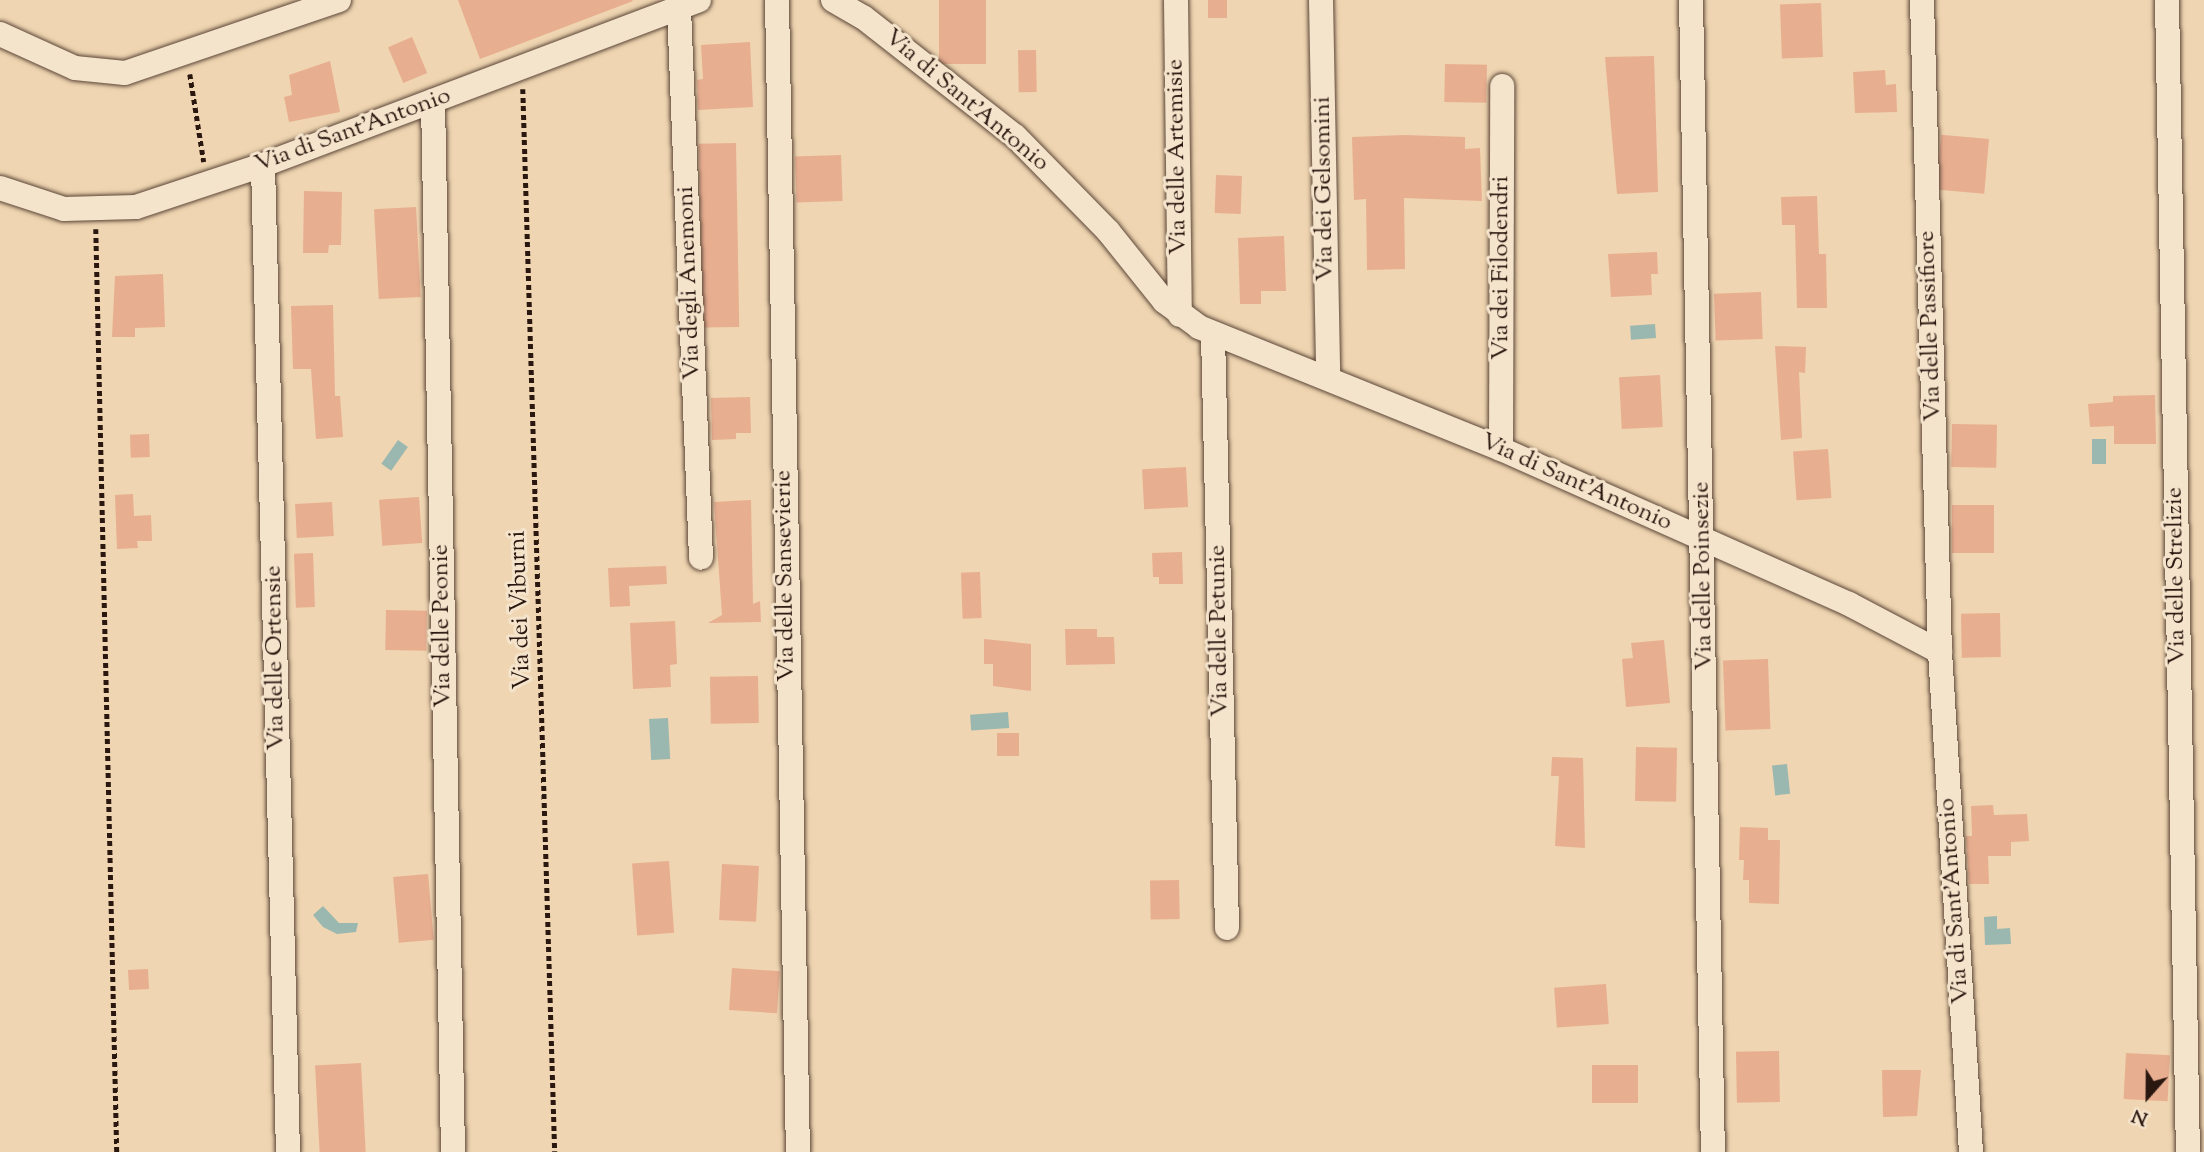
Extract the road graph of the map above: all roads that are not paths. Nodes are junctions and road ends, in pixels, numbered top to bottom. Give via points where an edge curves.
1 (339, 0) edge
2 (777, 0) edge
3 (833, 0) edge
4 (1176, 0) edge
5 (1321, 0) edge
6 (1691, 0) edge
7 (1922, 0) edge
8 (2166, 0) edge
9 (689, 4) edge
10 (0, 34) edge
11 (1502, 86) dead end
12 (433, 101) junction
13 (263, 165) junction
14 (0, 188) edge
15 (1180, 315) junction
16 (1213, 334) junction
17 (1328, 378) junction
18 (1501, 449) junction
19 (1704, 539) junction
20 (701, 558) dead end
21 (1940, 652) junction
22 (1227, 928) dead end
23 (288, 1152) edge
24 (453, 1152) edge
25 (798, 1152) edge
26 (1713, 1152) edge
27 (1971, 1152) edge
28 (2188, 1152) edge

1 - 10 street via 138,71 95,73 65,65
2 - 25 street, Via delle Sansevierie
3 - 15 street, Via di Sant'Antonio via 863,17 1015,136 1090,211
4 - 15 street, Via delle Artemisie
5 - 17 street, Via dei Gelsomini
6 - 19 street, Via delle Poinsezie
7 - 21 street, Via delle Passifiore
8 - 28 street, Via delle Strelizie
9 - 12 street, Via di Sant'Antonio
9 - 20 street, Via degli Anemoni
11 - 18 street, Via dei Filodendri
12 - 13 street, Via di Sant'Antonio
12 - 24 street, Via delle Peonie
13 - 14 street, Via di Sant'Antonio via 136,207 96,211 47,205
13 - 23 street, Via delle Ortensie
15 - 16 street, Via di Sant'Antonio
16 - 17 street, Via di Sant'Antonio
16 - 22 street, Via delle Petunie
17 - 18 street, Via di Sant'Antonio
18 - 19 street, Via di Sant'Antonio
19 - 21 street, Via di Sant'Antonio via 1849,604
19 - 26 street, Via delle Poinsezie
21 - 27 street, Via di Sant'Antonio

